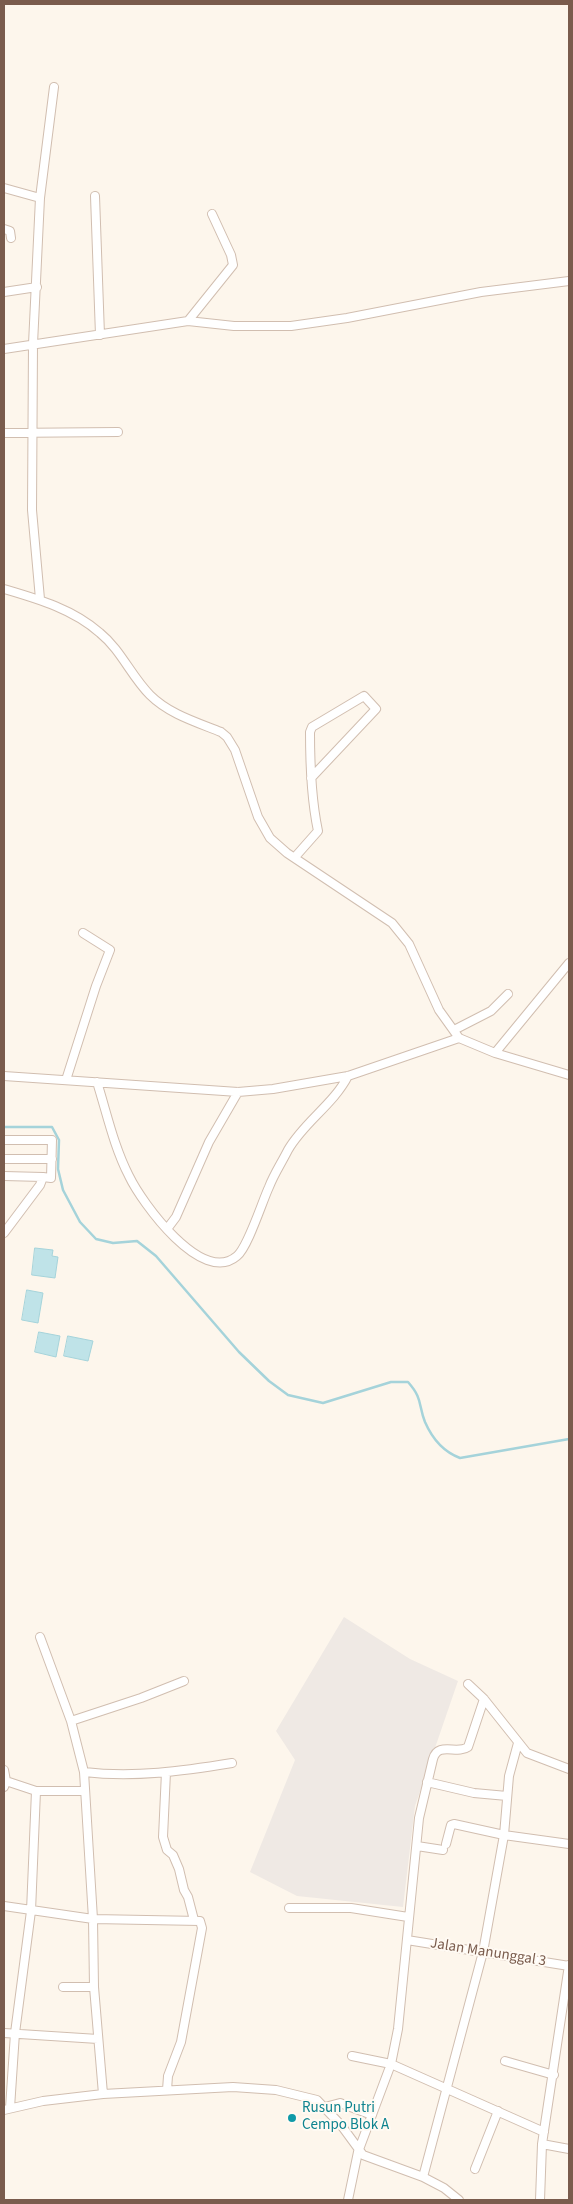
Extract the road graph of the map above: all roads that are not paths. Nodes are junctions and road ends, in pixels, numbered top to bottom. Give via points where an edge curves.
1 (54, 87) dead end
2 (4, 188) edge
3 (96, 196) dead end
4 (40, 198) junction
5 (212, 214) dead end
6 (4, 229) edge
7 (11, 238) dead end
8 (569, 281) edge
9 (37, 287) junction
10 (4, 292) edge
11 (188, 321) junction
12 (100, 335) junction
13 (33, 344) junction
14 (4, 349) edge
15 (118, 432) dead end
16 (4, 433) edge
17 (31, 433) junction
18 (4, 589) edge
19 (40, 599) junction
20 (311, 778) junction
21 (295, 857) junction
22 (83, 933) dead end
23 (569, 963) edge
24 (508, 994) dead end
25 (454, 1030) junction
26 (459, 1038) junction
27 (495, 1054) junction
28 (569, 1075) edge
29 (4, 1076) edge
30 (348, 1076) junction
31 (64, 1081) junction
32 (97, 1082) junction
33 (238, 1092) junction
34 (4, 1140) edge
35 (4, 1159) edge
36 (52, 1160) junction
37 (4, 1176) edge
38 (43, 1177) junction
39 (168, 1229) junction
40 (4, 1234) edge
41 (40, 1637) dead end
42 (184, 1681) dead end
43 (468, 1684) dead end
44 (484, 1700) junction
45 (71, 1721) junction
46 (518, 1743) junction
47 (232, 1762) dead end
48 (569, 1769) edge
49 (4, 1770) edge
50 (84, 1772) junction
51 (166, 1772) junction
52 (427, 1782) junction
53 (5, 1784) edge
54 (36, 1791) junction
55 (85, 1791) junction
56 (507, 1796) junction
57 (504, 1835) junction
58 (569, 1844) edge
59 (417, 1846) junction
60 (4, 1906) edge
61 (289, 1908) dead end
62 (31, 1911) junction
63 (408, 1917) junction
64 (93, 1919) junction
65 (194, 1920) junction
66 (408, 1940) junction
67 (483, 1952) junction
68 (569, 1966) edge
69 (63, 1987) dead end
70 (94, 1987) junction
71 (565, 2019) edge
72 (4, 2033) edge
73 (15, 2034) junction
74 (98, 2039) junction
75 (352, 2056) dead end
76 (505, 2061) dead end
77 (391, 2064) junction
78 (554, 2075) junction
79 (447, 2088) junction
80 (167, 2090) junction
81 (103, 2094) junction
82 (325, 2107) junction
83 (7, 2109) edge
84 (498, 2111) junction
85 (372, 2114) junction
86 (544, 2132) junction
87 (542, 2144) junction
88 (569, 2149) edge
89 (358, 2152) junction
90 (475, 2169) dead end
91 (423, 2177) junction
92 (348, 2200) edge
93 (459, 2200) edge
94 (540, 2200) edge

1 - 4 street
2 - 4 street
3 - 12 street
4 - 9 street
5 - 11 street via 233,266
6 - 7 street via 10,231
8 - 11 street via 481,292 291,326 234,326
9 - 10 street
9 - 13 street
11 - 12 street
12 - 13 street
13 - 14 street
13 - 17 street
15 - 17 street
16 - 17 street
17 - 19 street via 32,510
18 - 19 street
19 - 21 street via 73,614 98,631 113,645 150,695 162,705 227,737 265,830 275,844
20 - 20 street via 312,726 364,696 376,709
20 - 21 street via 318,831
21 - 25 street via 401,932 439,1010
22 - 31 street via 108,947 110,954
23 - 27 street
24 - 25 street via 491,1011
25 - 26 street
26 - 27 street
26 - 30 street
27 - 28 street
29 - 31 street
30 - 33 street
30 - 39 street via 339,1092 289,1149 236,1256 214,1263 187,1249
31 - 32 street
32 - 33 street
32 - 39 street via 129,1176 152,1212
33 - 39 street via 209,1142
34 - 36 street via 52,1140
35 - 36 street
36 - 38 street via 51,1178
37 - 38 street
38 - 40 street
41 - 45 street
42 - 45 street
43 - 44 street
44 - 46 street
44 - 52 street via 468,1747 462,1750 440,1749 434,1754
45 - 50 street
46 - 48 street via 527,1754
46 - 56 street
47 - 51 street
49 - 53 street
50 - 51 street
50 - 55 street
51 - 65 street via 163,1837 167,1850 180,1869
52 - 56 street via 474,1793
52 - 59 street
53 - 54 street
54 - 55 street
54 - 62 street
55 - 64 street
56 - 57 street
57 - 58 street
57 - 59 street via 453,1824 445,1847
57 - 67 street
59 - 63 street
60 - 62 street
61 - 63 street via 352,1908
62 - 64 street
62 - 73 street
63 - 66 street
64 - 65 street
64 - 70 street
65 - 80 street via 200,1921 202,1928 181,2042 168,2076
66 - 67 street, Jalan Manunggal 3
66 - 77 street
67 - 68 street, Jalan Manunggal 3
67 - 79 street
68 - 71 street
69 - 70 street
70 - 74 street
71 - 78 street
72 - 73 street
73 - 74 street
73 - 83 street
74 - 81 street
75 - 77 street
76 - 78 street
77 - 79 street
77 - 85 street
78 - 86 street
79 - 84 street
79 - 91 street
80 - 81 street
80 - 82 street via 233,2087 276,2090 310,2097
81 - 83 street
82 - 85 street via 340,2103
82 - 89 street
84 - 86 street
84 - 90 street
85 - 89 street
86 - 87 street
87 - 88 street
87 - 94 street
89 - 91 street via 368,2159
89 - 92 street
91 - 93 street

